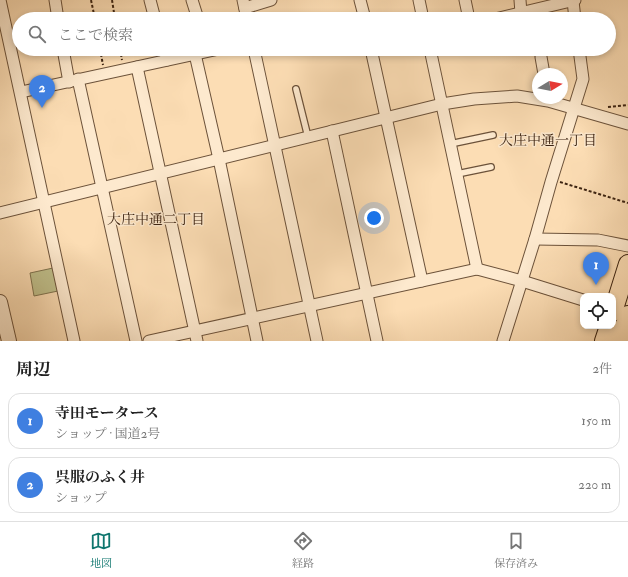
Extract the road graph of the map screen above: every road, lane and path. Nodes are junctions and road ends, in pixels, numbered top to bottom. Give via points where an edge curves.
1 (0, 0) edge
2 (55, 0) edge
3 (91, 0) edge
4 (112, 0) edge
5 (150, 0) edge
6 (192, 0) edge
7 (271, 0) edge
8 (360, 0) edge
9 (419, 0) edge
10 (465, 0) edge
11 (520, 0) edge
12 (574, 0) edge
13 (549, 3) edge
14 (244, 4) edge
15 (57, 12) edge
16 (94, 12) edge
17 (114, 12) edge
18 (153, 12) edge
19 (196, 12) edge
20 (363, 12) edge
21 (422, 12) edge
22 (468, 12) edge
23 (521, 12) edge
24 (524, 12) edge
25 (575, 12) edge
26 (12, 53) edge
27 (13, 56) edge
28 (65, 56) edge
29 (101, 56) edge
30 (166, 56) edge
31 (186, 56) edge
32 (195, 56) edge
33 (256, 56) edge
34 (373, 56) edge
35 (432, 56) edge
36 (580, 56) edge
37 (541, 58) dead end
38 (167, 60) junction
39 (137, 67) junction
40 (543, 68) edge
41 (104, 74) junction
42 (73, 80) junction
43 (296, 88) dead end
44 (21, 92) junction
45 (532, 97) edge
46 (442, 104) junction
47 (563, 104) edge
48 (575, 108) junction
49 (386, 118) junction
50 (628, 124) edge
51 (332, 131) junction
52 (493, 135) dead end
53 (308, 137) junction
54 (450, 144) junction
55 (275, 145) junction
56 (219, 159) junction
57 (491, 167) dead end
58 (160, 174) junction
59 (456, 174) junction
60 (551, 182) junction
61 (102, 188) junction
62 (44, 202) junction
63 (628, 203) edge
64 (0, 213) edge
65 (536, 239) junction
66 (628, 246) edge
67 (628, 264) edge
68 (476, 269) junction
69 (422, 281) junction
70 (522, 281) junction
71 (367, 293) junction
72 (580, 299) edge
73 (0, 302) edge
74 (309, 306) junction
75 (617, 314) edge
76 (252, 318) junction
77 (196, 336) edge
78 (9, 341) edge
79 (74, 341) edge
80 (136, 341) edge
81 (149, 341) edge
82 (257, 341) edge
83 (317, 341) edge
84 (377, 341) edge
85 (502, 341) edge
86 (604, 341) edge
87 (620, 341) edge

1 - 26 street
2 - 15 street
3 - 16 path
4 - 17 path
5 - 18 street
6 - 19 street
7 - 14 street
8 - 20 street
9 - 21 street
10 - 22 street
11 - 23 street
12 - 13 street
12 - 25 street
13 - 24 street
27 - 44 street
28 - 42 street
29 - 41 path
30 - 38 street
31 - 38 street
32 - 56 street
33 - 55 street
34 - 49 street
35 - 46 street
36 - 48 street via 583,78
37 - 40 street
38 - 39 street
39 - 41 street
39 - 58 street
41 - 42 street
42 - 44 street
42 - 61 street
43 - 53 lane
44 - 62 street
45 - 46 street via 474,99
46 - 49 street
46 - 54 street
47 - 48 street
48 - 50 street
48 - 60 street
49 - 51 street
49 - 69 street
51 - 53 street
51 - 71 street
52 - 54 lane
53 - 55 street
54 - 59 street
55 - 56 street
55 - 74 street
56 - 58 street
56 - 76 street
57 - 59 lane
58 - 61 street
58 - 77 street
59 - 68 street
60 - 63 path
60 - 65 street
61 - 62 street
61 - 80 street
62 - 64 street
62 - 79 street
65 - 66 street via 598,240
65 - 70 street
67 - 75 highway
68 - 69 street
68 - 70 street
69 - 71 street
70 - 72 street
70 - 85 street
71 - 74 street
71 - 84 street
73 - 78 street
74 - 76 street
74 - 83 street
75 - 86 highway
75 - 87 highway
76 - 77 street
76 - 82 street
77 - 81 street

